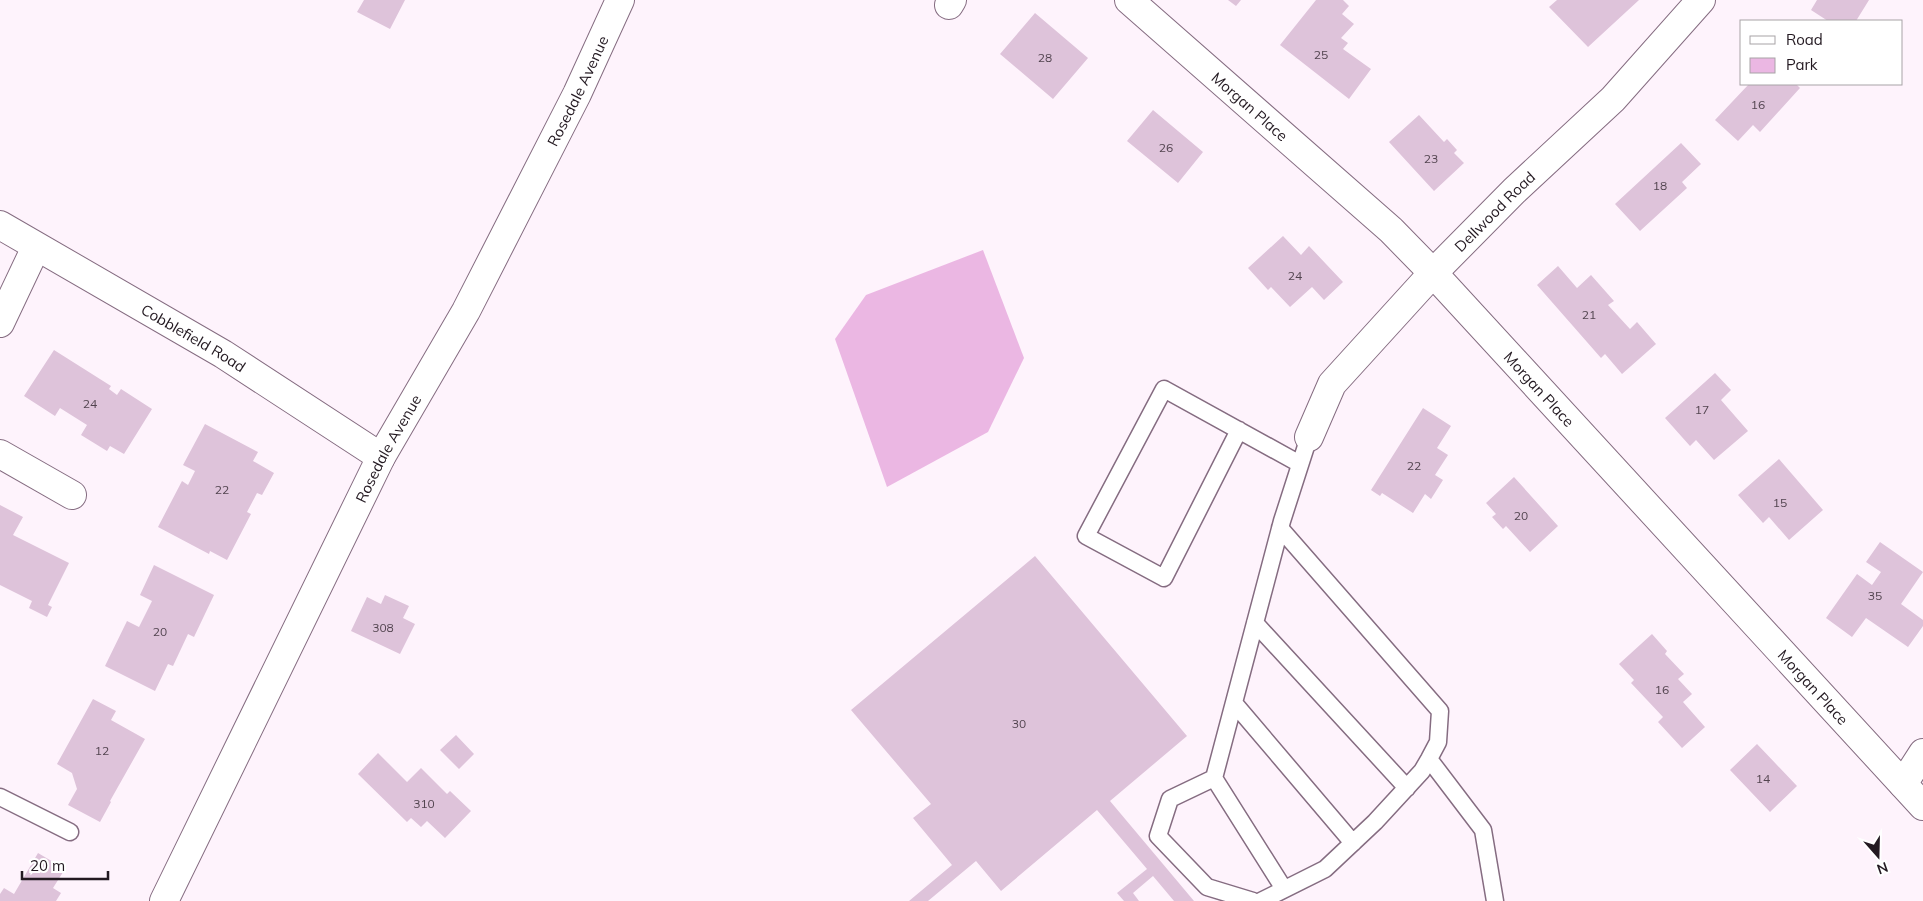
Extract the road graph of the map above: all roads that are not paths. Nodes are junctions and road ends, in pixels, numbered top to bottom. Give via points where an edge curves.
1 (620, 0) edge
2 (1129, 0) edge
3 (1701, 0) edge
4 (0, 225) edge
5 (36, 247) junction
6 (1434, 274) junction
7 (0, 323) edge
8 (1239, 430) junction
9 (1309, 437) joint
10 (0, 454) edge
11 (381, 457) junction
12 (1300, 464) junction
13 (72, 495) dead end
14 (1280, 528) junction
15 (1255, 623) junction
16 (1234, 703) junction
17 (1923, 753) edge
18 (1429, 759) junction
19 (1214, 778) junction
20 (1903, 784) junction
21 (1407, 788) junction
22 (0, 798) edge
23 (1923, 806) edge
24 (70, 832) dead end
25 (1352, 843) junction
26 (1284, 889) junction
27 (164, 901) edge
28 (1253, 901) edge
29 (1262, 901) edge
30 (1495, 901) edge

1 - 11 street, Rosedale Avenue via 577,94 466,311
2 - 6 street, Morgan Place via 1391,230
3 - 6 street, Dellwood Road via 1613,99 1514,191
4 - 5 street, Cobblefield Road
5 - 7 street
5 - 11 street, Cobblefield Road via 223,354
6 - 9 street, Dellwood Road via 1332,384
6 - 20 street, Morgan Place
8 - 8 lane via 1164,388 1086,536 1164,578
8 - 12 lane
9 - 12 lane
10 - 13 street
11 - 27 street, Rosedale Avenue
12 - 14 lane
14 - 15 lane
14 - 18 lane via 1440,711 1438,742
15 - 16 lane
15 - 21 lane
16 - 19 lane
16 - 25 lane
17 - 20 street
18 - 21 lane
18 - 30 lane via 1483,830
19 - 26 lane
19 - 28 lane via 1170,799 1158,836 1207,887
20 - 23 street, Morgan Place
21 - 25 lane
22 - 24 lane
25 - 26 lane via 1325,869
26 - 29 lane

